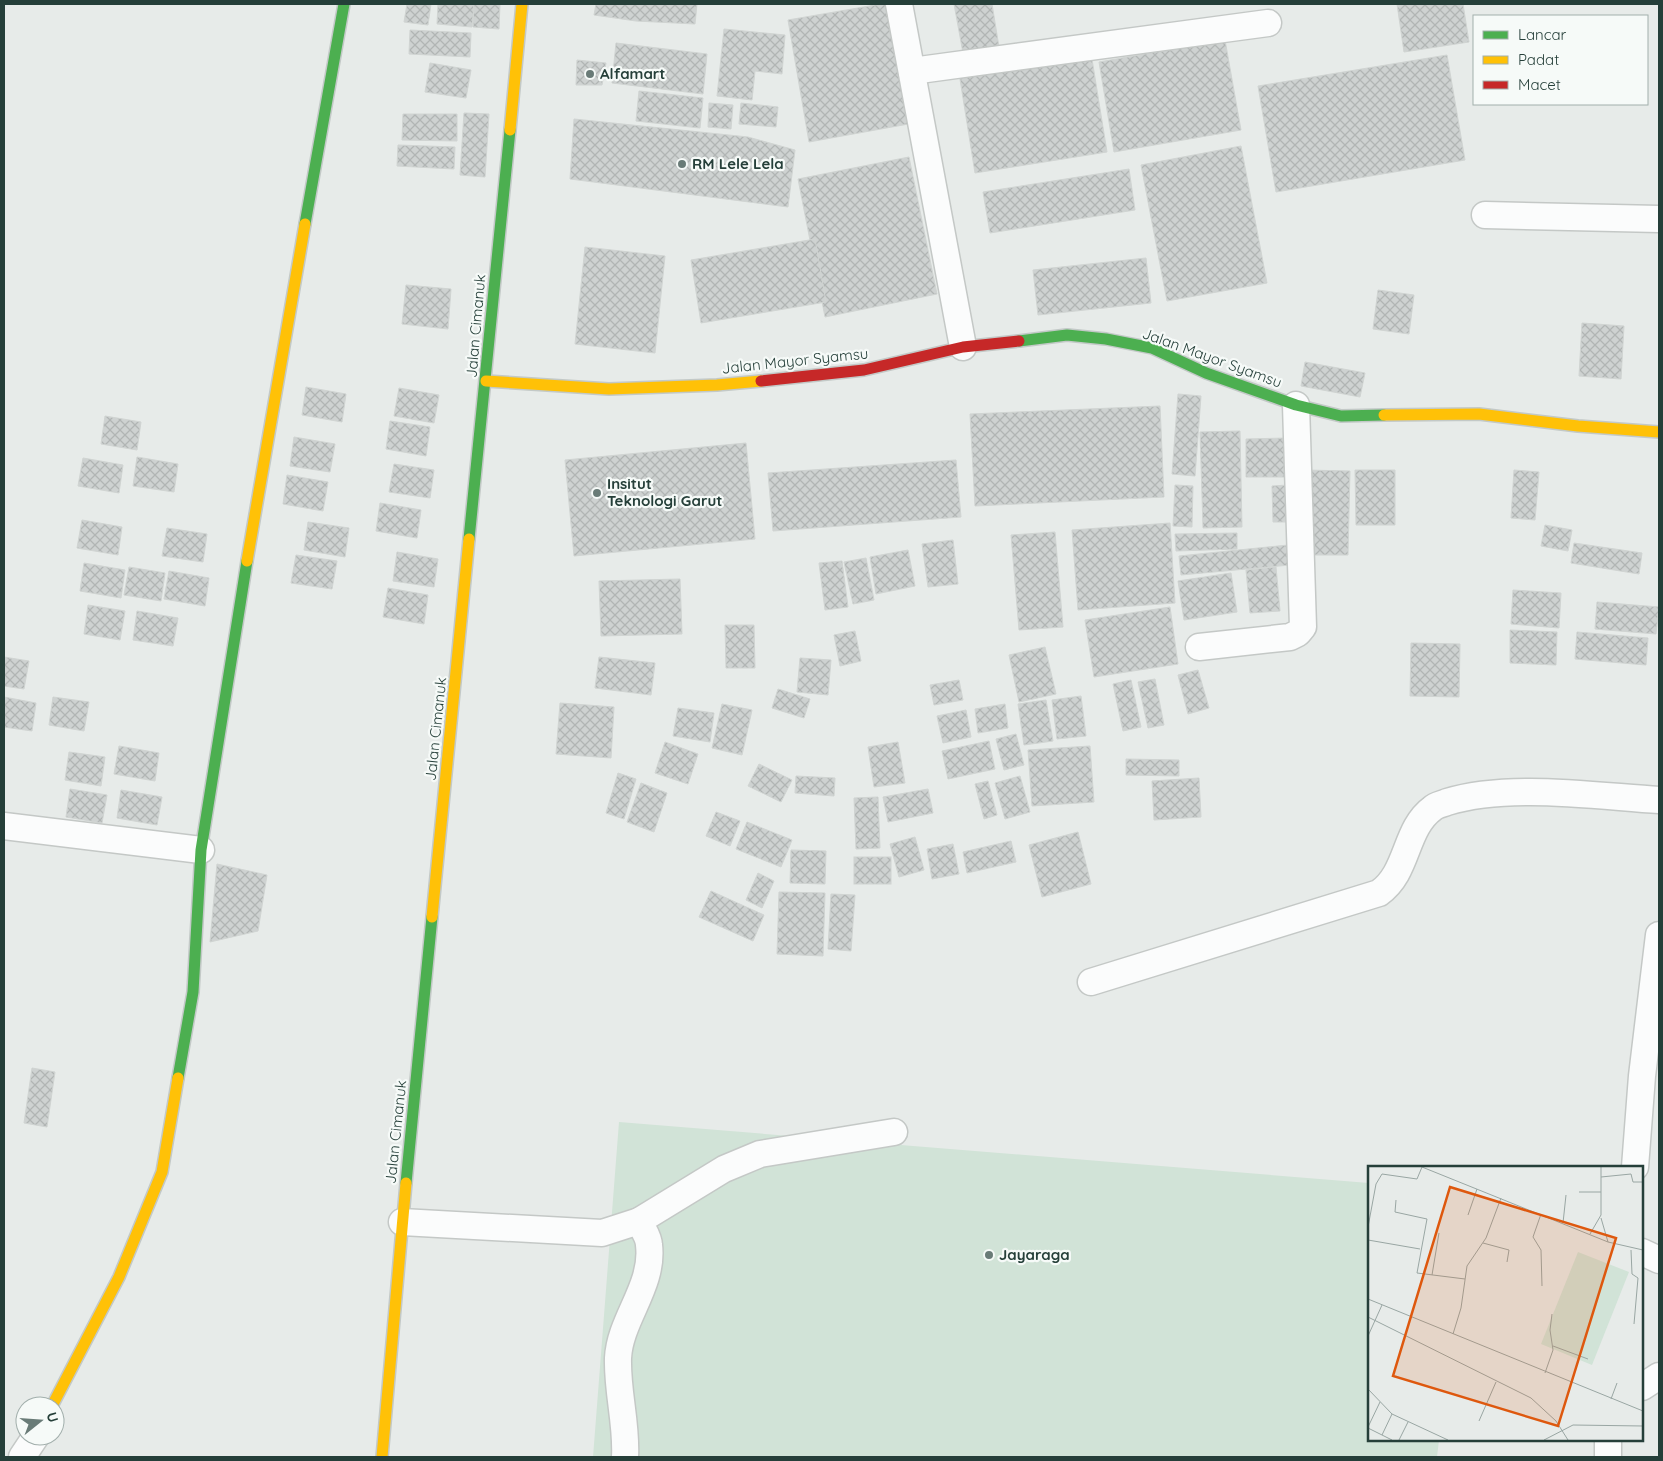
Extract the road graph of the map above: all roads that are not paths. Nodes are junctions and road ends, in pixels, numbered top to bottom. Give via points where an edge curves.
1 (344, 4) edge
2 (522, 4) edge
3 (899, 4) edge
4 (1268, 23) dead end
5 (912, 71) junction
6 (1485, 215) dead end
7 (1659, 219) edge
8 (963, 346) junction
9 (486, 381) junction
10 (1296, 405) junction
11 (1659, 432) edge
12 (1199, 647) dead end
13 (1659, 800) edge
14 (4, 826) edge
15 (201, 850) junction
16 (1659, 936) edge
17 (1091, 982) dead end
18 (1655, 1002) edge
19 (894, 1132) dead end
20 (1635, 1166) edge
21 (639, 1221) junction
22 (402, 1222) junction
23 (1643, 1252) edge
24 (1659, 1260) edge
25 (1659, 1376) edge
26 (1643, 1385) edge
27 (57, 1396) edge
28 (1608, 1441) edge
29 (29, 1446) edge
30 (22, 1457) edge
31 (382, 1457) edge
32 (626, 1457) edge
33 (1608, 1457) edge

1 - 15 street via 256,503
2 - 9 street, Jalan Cimanuk
3 - 5 street
4 - 5 street
5 - 8 street
6 - 7 street
8 - 9 street, Jalan Mayor Syamsu via 864,370 717,385 609,389
8 - 10 street, Jalan Mayor Syamsu via 1068,334 1106,339 1152,348 1206,373
9 - 22 street, Jalan Cimanuk
10 - 11 street, Jalan Mayor Syamsu via 1341,416 1479,414
10 - 12 street via 1302,627 1290,637
13 - 17 street via 1511,792 1464,797 1434,807 1415,827 1396,875 1379,893
14 - 15 street
15 - 27 street via 193,992 162,1172 119,1277
16 - 18 street
18 - 20 street via 1642,1076
19 - 21 street via 760,1154 724,1169
21 - 22 street via 602,1233
21 - 32 street via 650,1244 648,1270 623,1332 618,1358
22 - 31 street, Jalan Cimanuk
23 - 24 street
25 - 26 street
28 - 33 street
29 - 30 street

